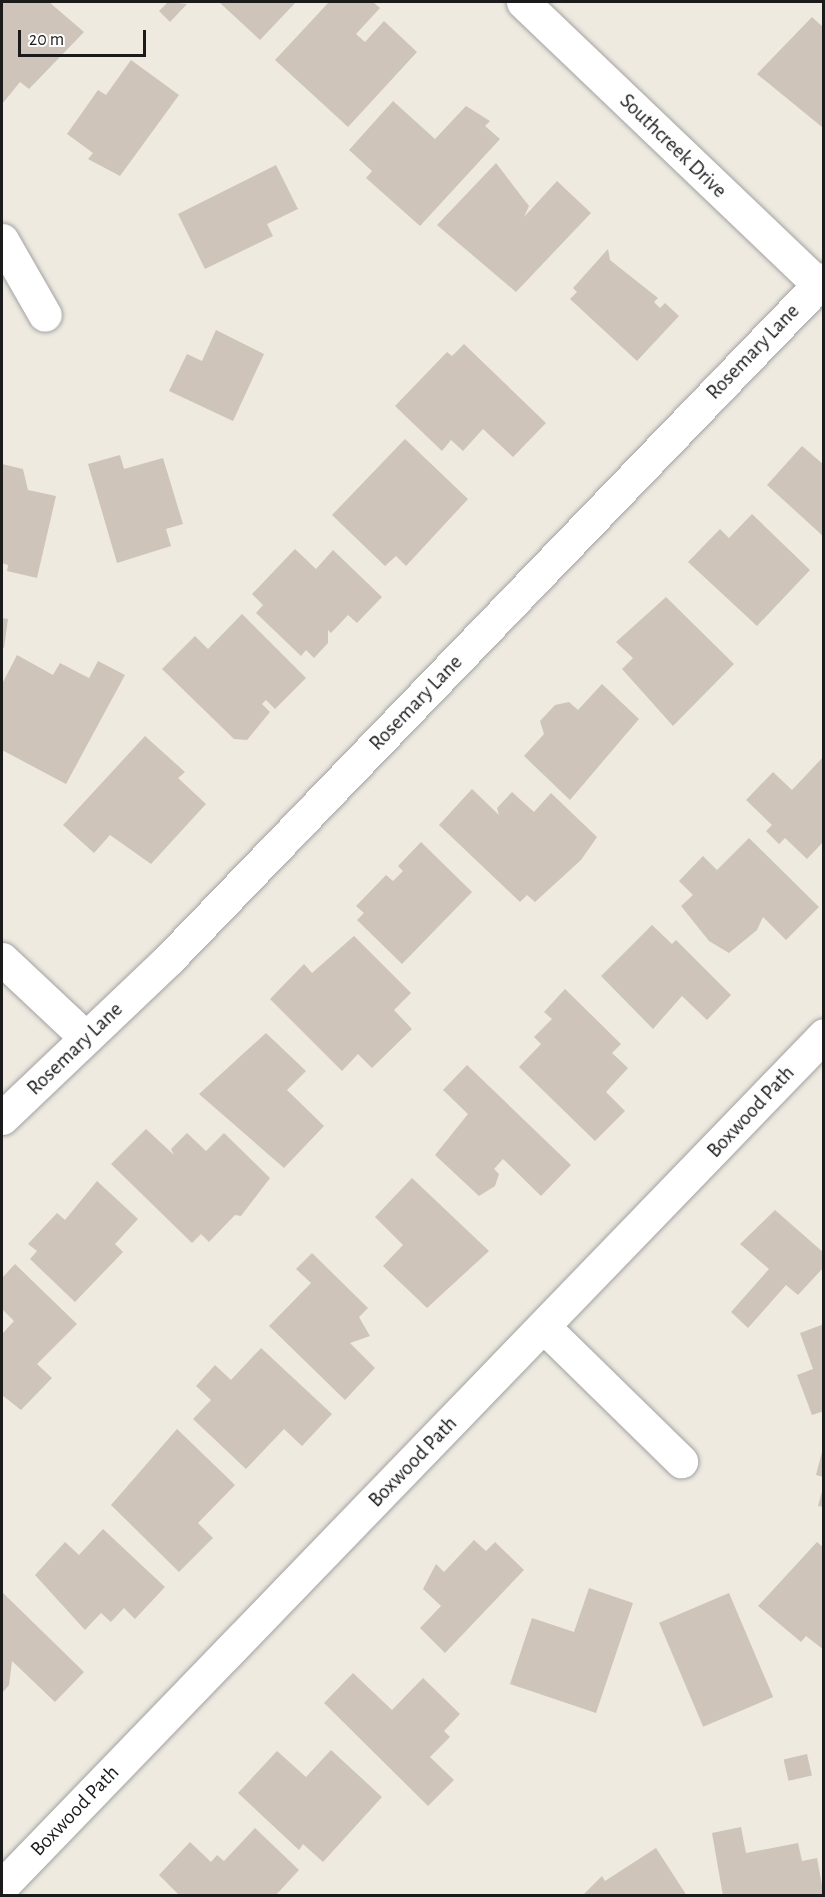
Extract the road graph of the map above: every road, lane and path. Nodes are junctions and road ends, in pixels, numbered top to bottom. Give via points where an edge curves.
1 (523, 2) edge
2 (2, 240) edge
3 (822, 285) edge
4 (45, 315) dead end
5 (2, 959) edge
6 (824, 1035) edge
7 (86, 1038) junction
8 (2, 1119) edge
9 (544, 1327) junction
10 (681, 1461) dead end
11 (2, 1886) edge

1 - 3 street, Southcreek Drive
2 - 4 street
3 - 7 street, Rosemary Lane via 178,951
5 - 7 street
6 - 9 street, Boxwood Path
7 - 8 street, Rosemary Lane
9 - 10 street
9 - 11 street, Boxwood Path

